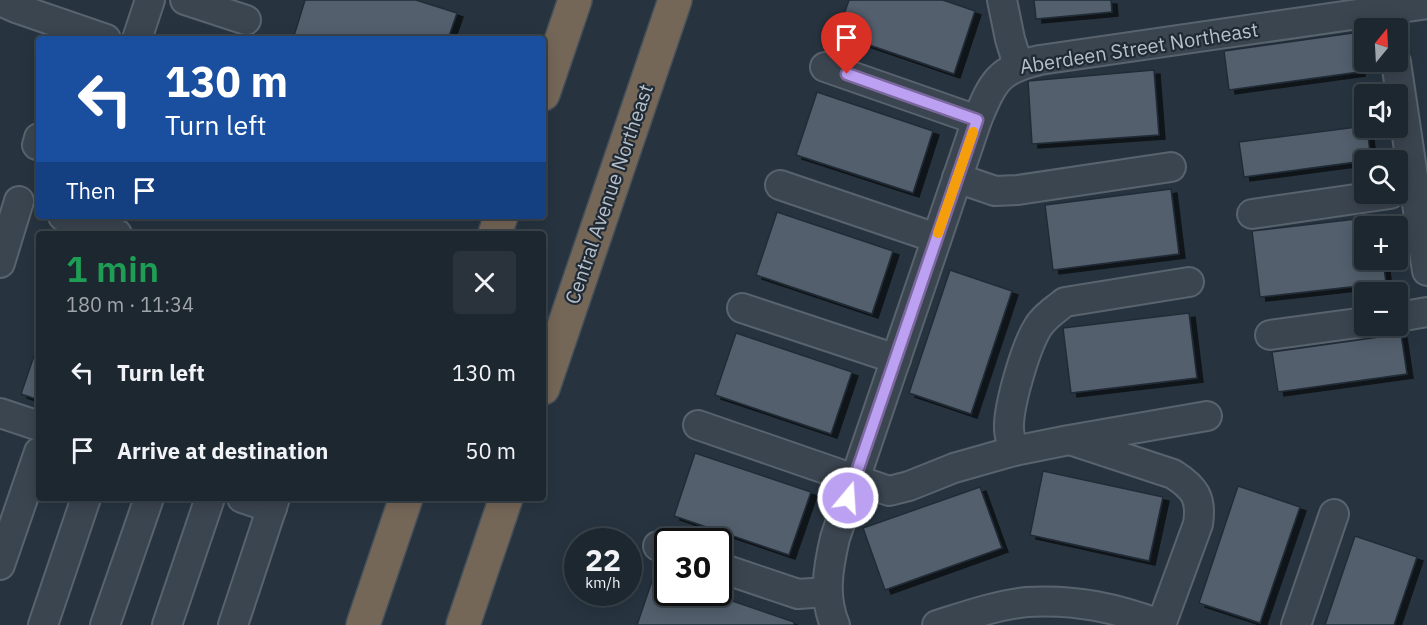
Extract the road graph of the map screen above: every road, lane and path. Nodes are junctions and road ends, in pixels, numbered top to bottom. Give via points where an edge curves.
1 (0, 0) edge
2 (150, 0) edge
3 (185, 0) edge
4 (575, 0) edge
5 (675, 0) edge
6 (1002, 0) edge
7 (1427, 4) edge
8 (1389, 12) edge
9 (246, 20) edge
10 (70, 33) edge
11 (88, 36) edge
12 (138, 36) edge
13 (1018, 65) junction
14 (825, 67) dead end
15 (1397, 72) edge
16 (546, 85) edge
17 (977, 120) junction
18 (1404, 150) edge
19 (1171, 166) dead end
20 (957, 178) junction
21 (780, 185) dead end
22 (1408, 195) edge
23 (1354, 199) edge
24 (19, 202) edge
25 (1252, 214) dead end
26 (72, 219) edge
27 (108, 231) edge
28 (936, 238) junction
29 (0, 263) edge
30 (1427, 271) edge
31 (1189, 282) dead end
32 (742, 308) dead end
33 (1427, 312) edge
34 (1408, 315) edge
35 (1354, 324) edge
36 (1270, 335) dead end
37 (896, 359) junction
38 (546, 379) edge
39 (0, 413) edge
40 (1207, 416) dead end
41 (36, 425) edge
42 (698, 425) dead end
43 (1069, 440) junction
44 (1014, 451) junction
45 (36, 461) edge
46 (854, 478) junction
47 (85, 501) edge
48 (148, 501) edge
49 (209, 501) edge
50 (405, 501) edge
51 (505, 501) edge
52 (273, 503) edge
53 (1334, 514) dead end
54 (0, 565) edge
55 (732, 572) edge
56 (827, 592) junction
57 (1025, 614) edge
58 (43, 625) edge
59 (105, 625) edge
60 (167, 625) edge
61 (233, 625) edge
62 (363, 625) edge
63 (463, 625) edge
64 (835, 625) edge
65 (937, 625) edge
66 (1161, 625) edge
67 (1296, 625) edge

1 - 10 street
2 - 12 street
3 - 9 street
4 - 16 highway
5 - 38 highway, Central Avenue Northeast
6 - 13 street
7 - 8 street, Aberdeen Street Northeast
8 - 13 street, Aberdeen Street Northeast
10 - 11 street
13 - 17 street, Aberdeen Street Northeast via 1002,75
14 - 17 street
15 - 18 street
17 - 20 street, Aberdeen Street Northeast
19 - 20 street via 1018,190 995,191
20 - 28 street, Aberdeen Street Northeast
21 - 28 street
22 - 30 street
23 - 25 street
24 - 29 street
26 - 27 street
28 - 37 street, Aberdeen Street Northeast
31 - 44 street via 1081,298 1065,302 1051,313 1038,326 1010,412 1008,431
32 - 37 street
33 - 34 street
35 - 36 street
37 - 46 street, Aberdeen Street Northeast
39 - 41 street
40 - 43 street
42 - 46 street
43 - 44 street
43 - 66 street via 1173,474 1196,495 1200,509 1198,524
44 - 46 street via 889,491
45 - 54 street
46 - 56 street, Aberdeen Street Northeast via 832,549
47 - 58 street
48 - 59 street
49 - 60 street
50 - 62 highway
51 - 63 highway
52 - 61 street
53 - 67 street
55 - 56 street via 798,594
56 - 64 street, Aberdeen Street Northeast
57 - 65 street via 977,613
57 - 66 street via 1087,604 1122,610

